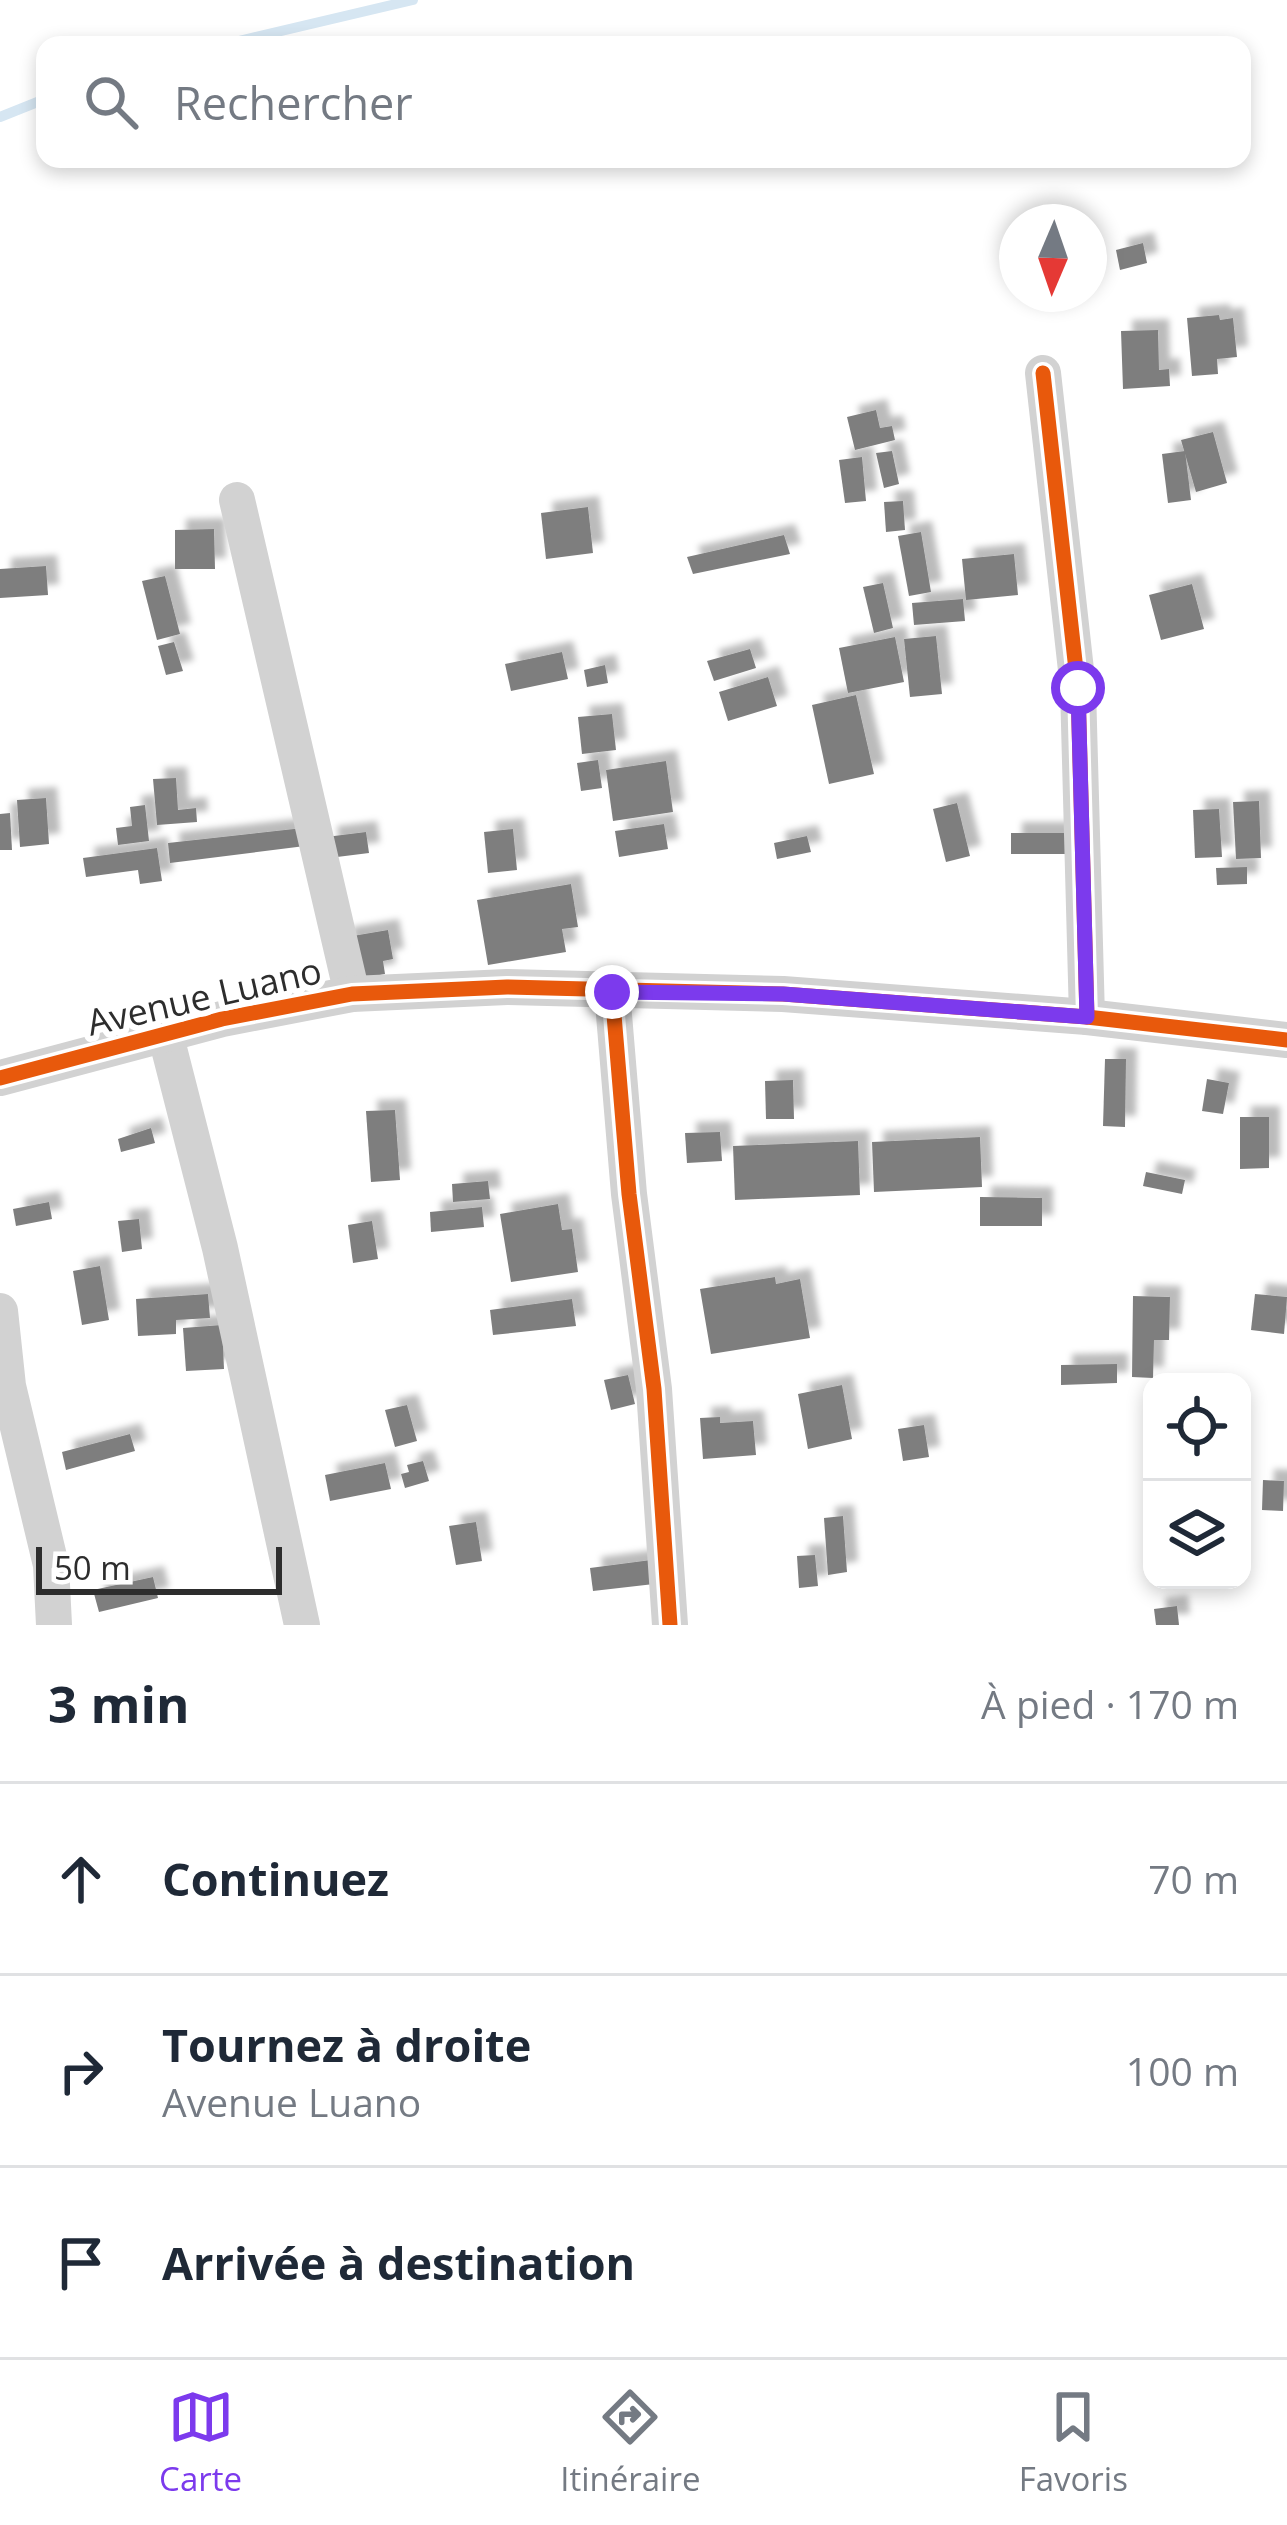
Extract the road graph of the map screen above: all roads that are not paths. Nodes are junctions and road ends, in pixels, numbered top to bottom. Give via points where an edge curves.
1 (1043, 373) dead end
2 (236, 500) dead end
3 (612, 992) junction
4 (352, 994) junction
5 (1087, 1017) junction
6 (165, 1033) junction
7 (1287, 1040) edge
8 (0, 1078) edge
9 (0, 1311) edge
10 (54, 1625) edge
11 (302, 1625) edge
12 (670, 1625) edge

1 - 5 street via 1078,688
2 - 4 street
3 - 4 street, Avenue Luano
3 - 5 street, Avenue Luano via 783,994
3 - 12 street
4 - 6 street, Avenue Luano
5 - 7 street, Avenue Luano
6 - 8 street, Avenue Luano
6 - 11 street
9 - 10 street via 8,1386 51,1565

